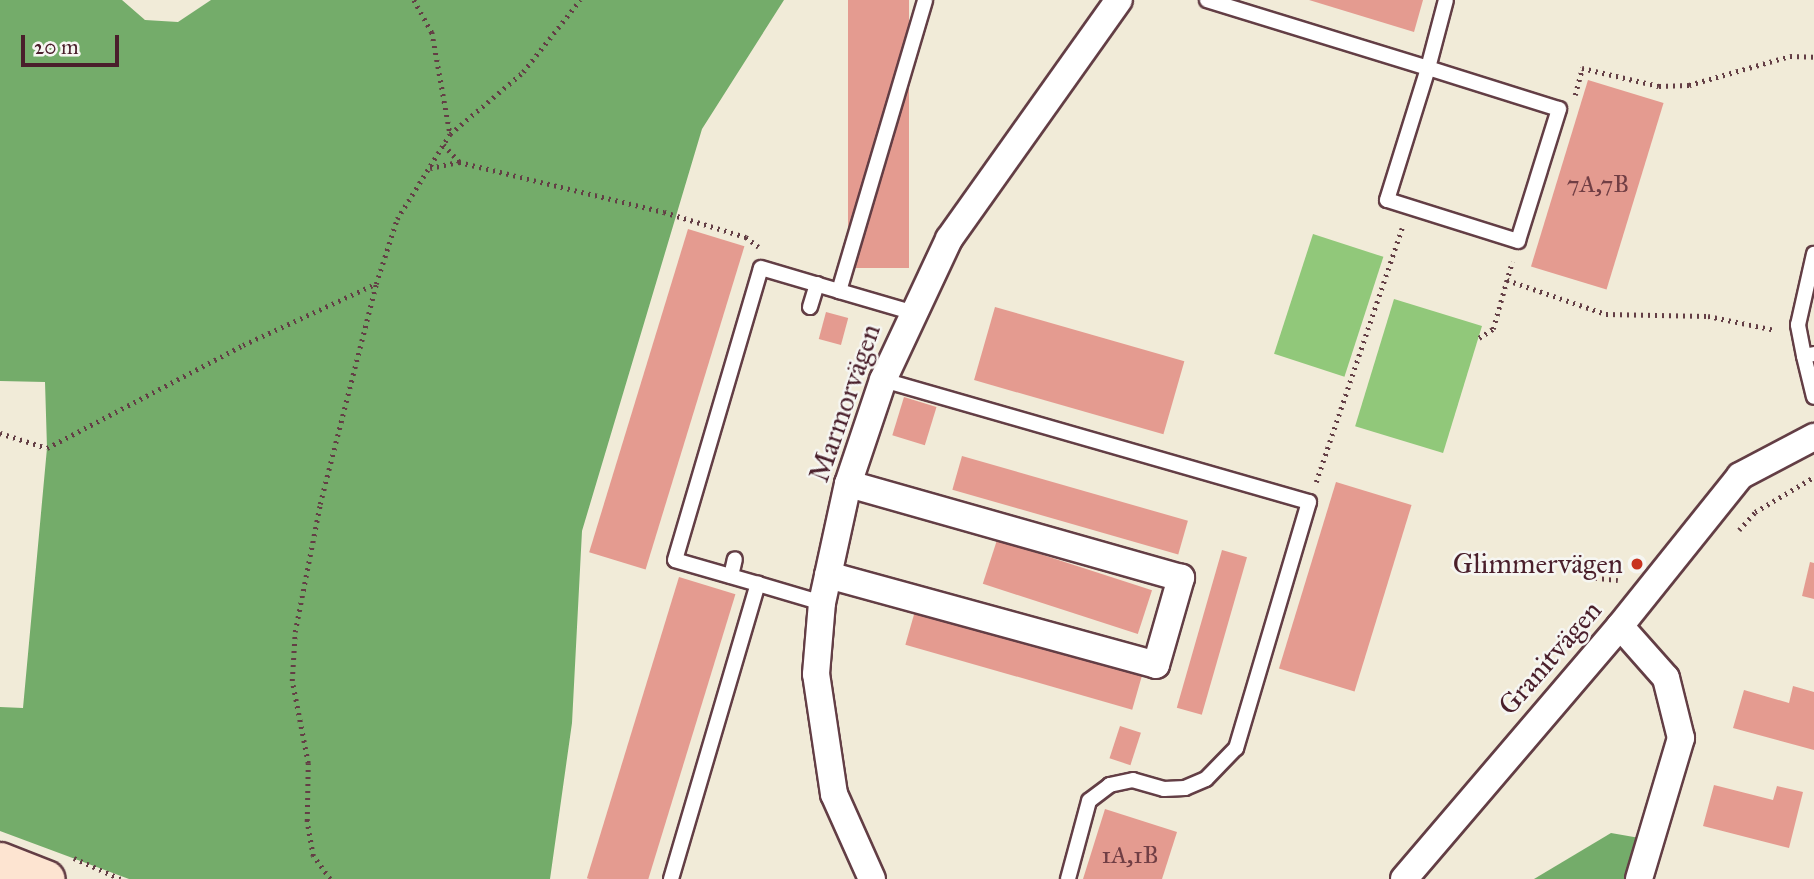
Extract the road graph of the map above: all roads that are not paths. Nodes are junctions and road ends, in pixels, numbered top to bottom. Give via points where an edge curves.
1 (925, 0) edge
2 (1119, 0) edge
3 (1207, 0) edge
4 (1446, 0) edge
5 (1428, 68) junction
6 (1814, 254) edge
7 (817, 284) junction
8 (839, 291) junction
9 (810, 307) dead end
10 (911, 312) junction
11 (1809, 355) edge
12 (883, 380) junction
13 (1814, 397) edge
14 (1814, 437) edge
15 (848, 484) junction
16 (735, 559) dead end
17 (828, 575) junction
18 (731, 576) junction
19 (758, 584) junction
20 (822, 603) junction
21 (1620, 626) junction
22 (0, 861) edge
23 (47, 879) edge
24 (671, 879) edge
25 (872, 879) edge
26 (1068, 879) edge
27 (1404, 879) edge
28 (1639, 879) edge

1 - 8 lane
2 - 10 street, Marmorvägen via 949,239
3 - 5 lane
4 - 5 lane
5 - 5 lane via 1559,108 1518,241 1387,200
6 - 11 lane via 1799,338
7 - 8 lane
7 - 9 lane
7 - 18 lane via 761,268 675,560
8 - 10 lane
10 - 12 street, Marmorvägen
11 - 13 lane
12 - 15 street, Marmorvägen
12 - 26 lane via 1309,502 1236,748 1214,773 1185,788 1164,789 1133,780 1110,785 1099,793 1089,801
14 - 21 street, Granitvägen via 1740,476
15 - 17 street, Marmorvägen
15 - 17 street via 1181,578 1156,665
16 - 18 lane
17 - 20 street, Marmorvägen
18 - 19 lane
19 - 20 lane
19 - 24 lane
20 - 25 street, Marmorvägen via 816,674 822,737 834,794
21 - 27 street, Granitvägen
21 - 28 street via 1666,678 1681,738
22 - 23 street

